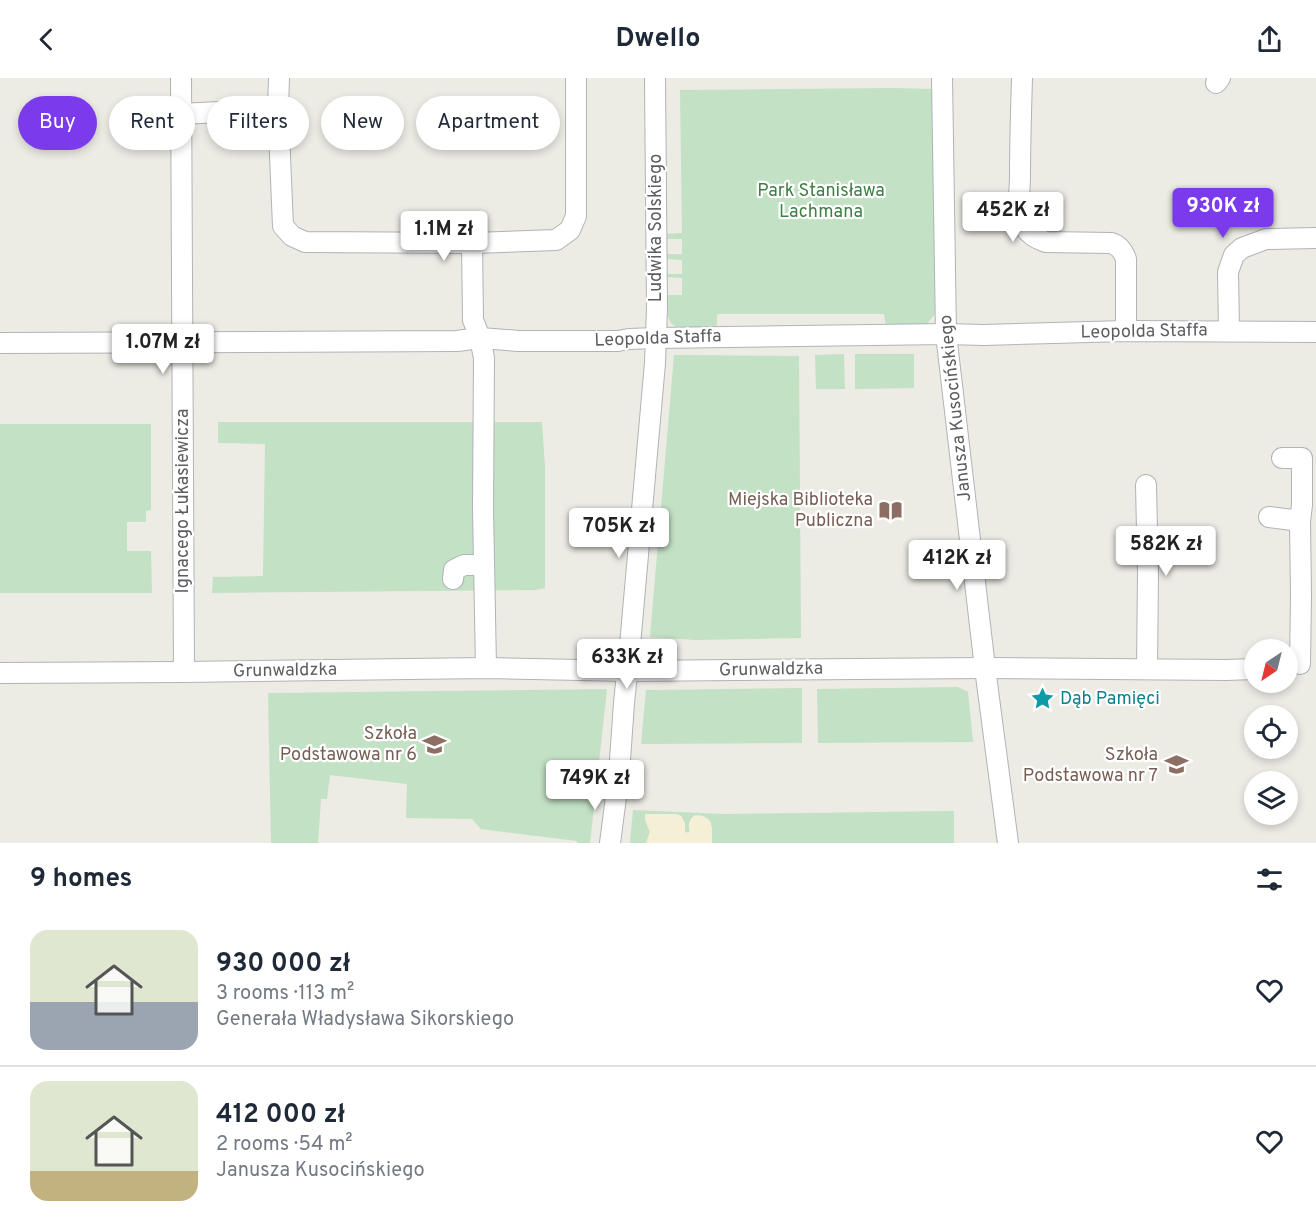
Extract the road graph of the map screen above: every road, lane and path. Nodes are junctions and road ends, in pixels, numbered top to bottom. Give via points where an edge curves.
1 (181, 78) edge
2 (279, 78) edge
3 (576, 78) edge
4 (655, 78) edge
5 (942, 78) edge
6 (1022, 78) edge
7 (181, 96) edge
8 (278, 96) edge
9 (181, 150) edge
10 (280, 150) edge
11 (1316, 238) edge
12 (472, 243) junction
13 (1126, 331) junction
14 (1229, 331) junction
15 (1316, 332) edge
16 (946, 334) junction
17 (480, 338) junction
18 (656, 338) junction
19 (0, 343) edge
20 (182, 343) junction
21 (1282, 458) dead end
22 (1146, 485) dead end
23 (1269, 517) dead end
24 (1300, 521) junction
25 (484, 565) junction
26 (453, 579) dead end
27 (1301, 664) edge
28 (486, 668) junction
29 (985, 668) junction
30 (1147, 669) junction
31 (1244, 669) edge
32 (628, 671) junction
33 (184, 672) junction
34 (0, 673) edge
35 (610, 843) edge
36 (1008, 843) edge

1 - 7 street, Ignacego Łukasiewicza
2 - 8 street
3 - 12 street via 576,216 570,230 556,240
4 - 18 street, Ludwika Solskiego
5 - 16 street, Janusza Kusocińskiego
6 - 13 street via 1023,225 1038,240 1111,243 1122,250 1126,259
9 - 20 street, Ignacego Łukasiewicza
10 - 12 street via 283,226 292,236 305,242
11 - 14 street via 1266,239 1234,255 1228,272
12 - 17 street via 473,316
13 - 14 street, Leopolda Staffa
13 - 16 street, Leopolda Staffa
14 - 15 street, Leopolda Staffa
16 - 18 street, Leopolda Staffa
16 - 29 street, Janusza Kusocińskiego
17 - 18 street, Leopolda Staffa
17 - 20 street, Leopolda Staffa
17 - 25 street via 484,358
18 - 32 street, Ludwika Solskiego
19 - 20 street, Leopolda Staffa
20 - 33 street, Ignacego Łukasiewicza
21 - 24 street via 1302,458
22 - 30 street
23 - 24 street
24 - 27 street
25 - 26 street via 464,565 454,570
25 - 28 street
28 - 32 street, Grunwaldzka
28 - 33 street, Grunwaldzka
29 - 30 street, Grunwaldzka
29 - 32 street, Grunwaldzka
29 - 36 street, Janusza Kusocińskiego
30 - 31 street, Grunwaldzka
32 - 35 street, Ludwika Solskiego
33 - 34 street, Grunwaldzka

